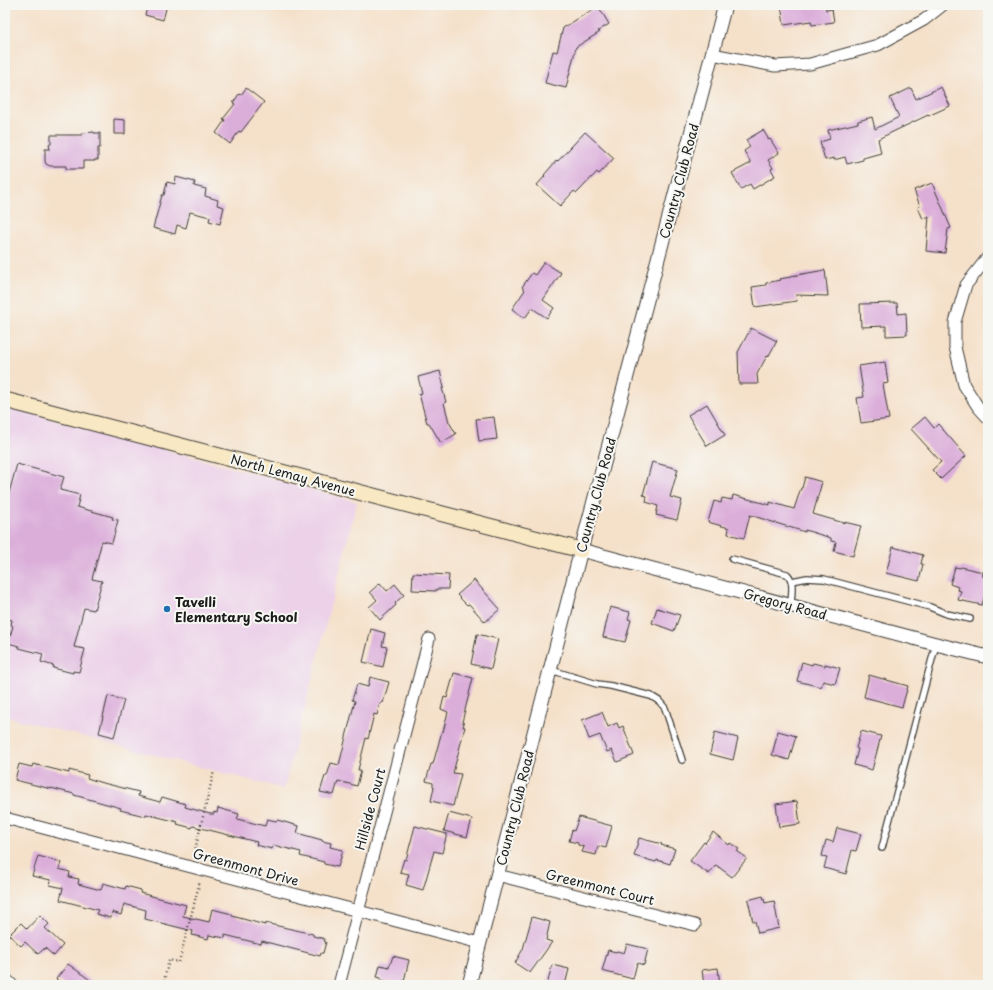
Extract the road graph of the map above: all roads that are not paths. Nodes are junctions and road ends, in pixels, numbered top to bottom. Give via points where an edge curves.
1 (725, 5) edge
2 (943, 5) edge
3 (712, 54) junction
4 (988, 257) edge
5 (5, 400) edge
6 (988, 418) edge
7 (582, 550) junction
8 (732, 559) dead end
9 (792, 581) junction
10 (791, 606) junction
11 (970, 620) dead end
12 (429, 639) dead end
13 (936, 644) junction
14 (988, 657) edge
15 (550, 670) junction
16 (682, 760) dead end
17 (5, 818) edge
18 (882, 848) dead end
19 (498, 875) junction
20 (358, 911) junction
21 (695, 925) dead end
22 (480, 943) junction
23 (5, 978) edge
24 (12, 985) edge
25 (339, 985) edge
26 (469, 985) edge

1 - 3 street, Country Club Road
2 - 3 street via 924,20 878,45 810,64 775,66
3 - 7 street, Country Club Road
4 - 6 street via 966,285 955,322 954,347 964,385
5 - 7 main road, North Lemay Avenue
7 - 10 street, Gregory Road
7 - 15 street, Country Club Road
8 - 9 lane via 787,574
9 - 10 lane
9 - 11 lane via 807,578 824,579 930,606
10 - 13 street, Gregory Road
12 - 20 street, Hillside Court
13 - 14 street, Gregory Road
13 - 18 lane
15 - 16 lane via 651,696 659,701 665,708
15 - 19 street, Country Club Road
17 - 20 street, Greenmont Drive
19 - 21 street, Greenmont Court
19 - 22 street, Country Club Road
20 - 22 street, Greenmont Drive
20 - 25 street, Hillside Court
22 - 26 street, Country Club Road
23 - 24 street

